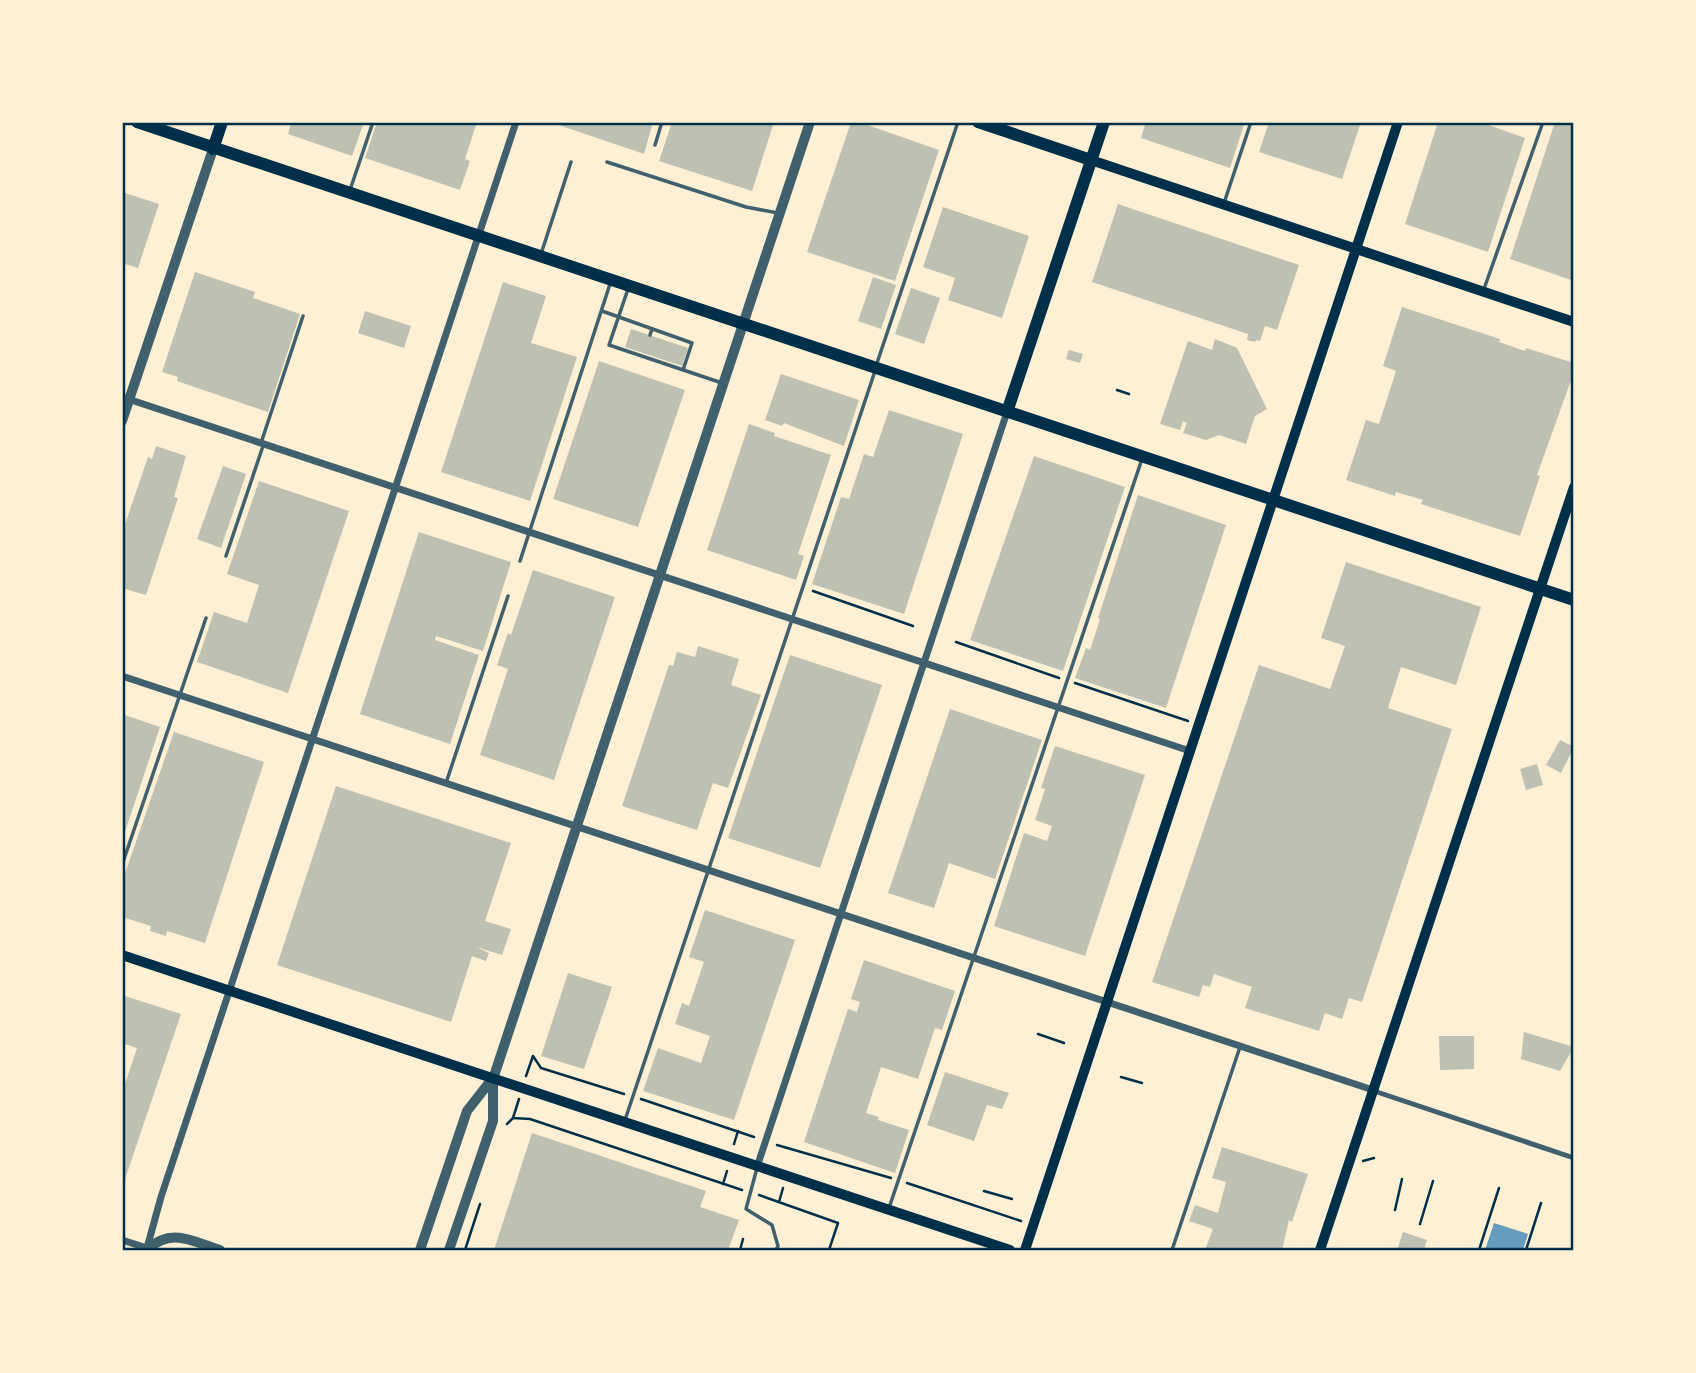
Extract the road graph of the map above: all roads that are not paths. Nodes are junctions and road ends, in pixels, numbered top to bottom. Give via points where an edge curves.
1 (137, 122) edge
2 (222, 122) edge
3 (373, 122) edge
4 (516, 122) edge
5 (662, 122) edge
6 (810, 122) edge
7 (958, 122) edge
8 (978, 122) edge
9 (1104, 122) edge
10 (1251, 122) edge
11 (1398, 122) edge
12 (1541, 123) edge
13 (654, 145) dead end
14 (213, 149) junction
15 (1091, 160) junction
16 (571, 162) dead end
17 (607, 162) dead end
18 (349, 194) junction
19 (1223, 204) junction
20 (780, 214) junction
21 (478, 234) junction
22 (1357, 248) junction
23 (540, 256) junction
24 (611, 281) junction
25 (628, 287) junction
26 (1484, 290) junction
27 (601, 311) junction
28 (303, 316) dead end
29 (618, 317) junction
30 (1573, 322) edge
31 (743, 325) junction
32 (652, 329) junction
33 (650, 335) dead end
34 (671, 335) junction
35 (668, 342) dead end
36 (876, 369) junction
37 (683, 370) junction
38 (723, 383) junction
39 (126, 398) edge
40 (1007, 412) junction
41 (122, 421) edge
42 (262, 443) junction
43 (1142, 457) junction
44 (394, 487) junction
45 (1573, 487) edge
46 (1273, 500) junction
47 (529, 532) junction
48 (226, 556) dead end
49 (520, 561) dead end
50 (660, 575) junction
51 (1540, 588) junction
52 (508, 596) dead end
53 (1573, 600) edge
54 (206, 618) dead end
55 (793, 619) junction
56 (924, 663) junction
57 (122, 676) edge
58 (180, 695) junction
59 (1059, 708) junction
60 (312, 738) junction
61 (1190, 751) junction
62 (446, 783) junction
63 (576, 826) junction
64 (122, 865) edge
65 (708, 870) junction
66 (841, 914) junction
67 (122, 955) edge
68 (974, 958) junction
69 (1107, 1002) junction
70 (1240, 1046) junction
71 (493, 1079) junction
72 (1373, 1090) junction
73 (624, 1122) junction
74 (1573, 1158) edge
75 (757, 1167) junction
76 (889, 1210) junction
77 (122, 1240) edge
78 (206, 1248) edge
79 (148, 1250) edge
80 (220, 1251) edge
81 (420, 1251) edge
82 (449, 1251) edge
83 (776, 1251) edge
84 (1010, 1251) edge
85 (1025, 1251) edge
86 (1172, 1251) edge
87 (1320, 1251) edge

1 - 14 main road
2 - 14 main road
3 - 18 lane
4 - 21 street
5 - 13 lane
6 - 20 street
7 - 36 lane
8 - 15 main road
9 - 15 main road
10 - 19 lane
11 - 22 main road
12 - 26 lane
14 - 18 main road
14 - 39 street
15 - 19 main road
15 - 40 main road
16 - 23 lane
17 - 20 lane
18 - 21 main road
19 - 22 main road
20 - 31 street
21 - 23 main road
21 - 44 street
22 - 26 main road
22 - 46 main road
23 - 24 main road
24 - 25 main road
24 - 27 lane
25 - 29 lane
25 - 31 main road
26 - 30 main road
27 - 29 lane
27 - 47 lane
28 - 42 lane
29 - 32 lane
29 - 37 lane via 610,345
31 - 36 main road
31 - 38 street
32 - 33 lane
32 - 34 lane
34 - 35 lane
34 - 37 lane via 692,343
36 - 40 main road
36 - 55 lane
37 - 38 lane
38 - 50 street
39 - 41 street
39 - 42 street
40 - 43 main road
40 - 56 street
42 - 44 street
42 - 48 lane
43 - 46 main road
43 - 59 lane
44 - 47 street
44 - 60 street
45 - 51 main road
46 - 51 main road
46 - 61 main road
47 - 49 lane
47 - 50 street
50 - 55 street
50 - 63 street
51 - 53 main road
51 - 72 main road
52 - 62 lane
54 - 58 lane
55 - 56 street
55 - 65 lane
56 - 59 street
56 - 66 street
57 - 58 street
58 - 60 street
58 - 64 lane
59 - 61 street
59 - 68 lane
60 - 62 street
60 - 79 street
61 - 69 main road
62 - 63 street
63 - 65 street
63 - 71 street
65 - 66 street
65 - 73 lane
66 - 68 street
66 - 75 street
67 - 71 main road
68 - 69 street
68 - 76 lane
69 - 70 street
69 - 85 main road
70 - 72 street
70 - 86 lane
71 - 73 main road
71 - 81 street via 467,1111
71 - 82 street via 493,1121
72 - 74 street
72 - 87 main road
73 - 75 main road
75 - 76 main road
75 - 83 lane via 746,1209 772,1225
76 - 84 main road
77 - 79 street
78 - 79 street via 170,1236
78 - 80 street

